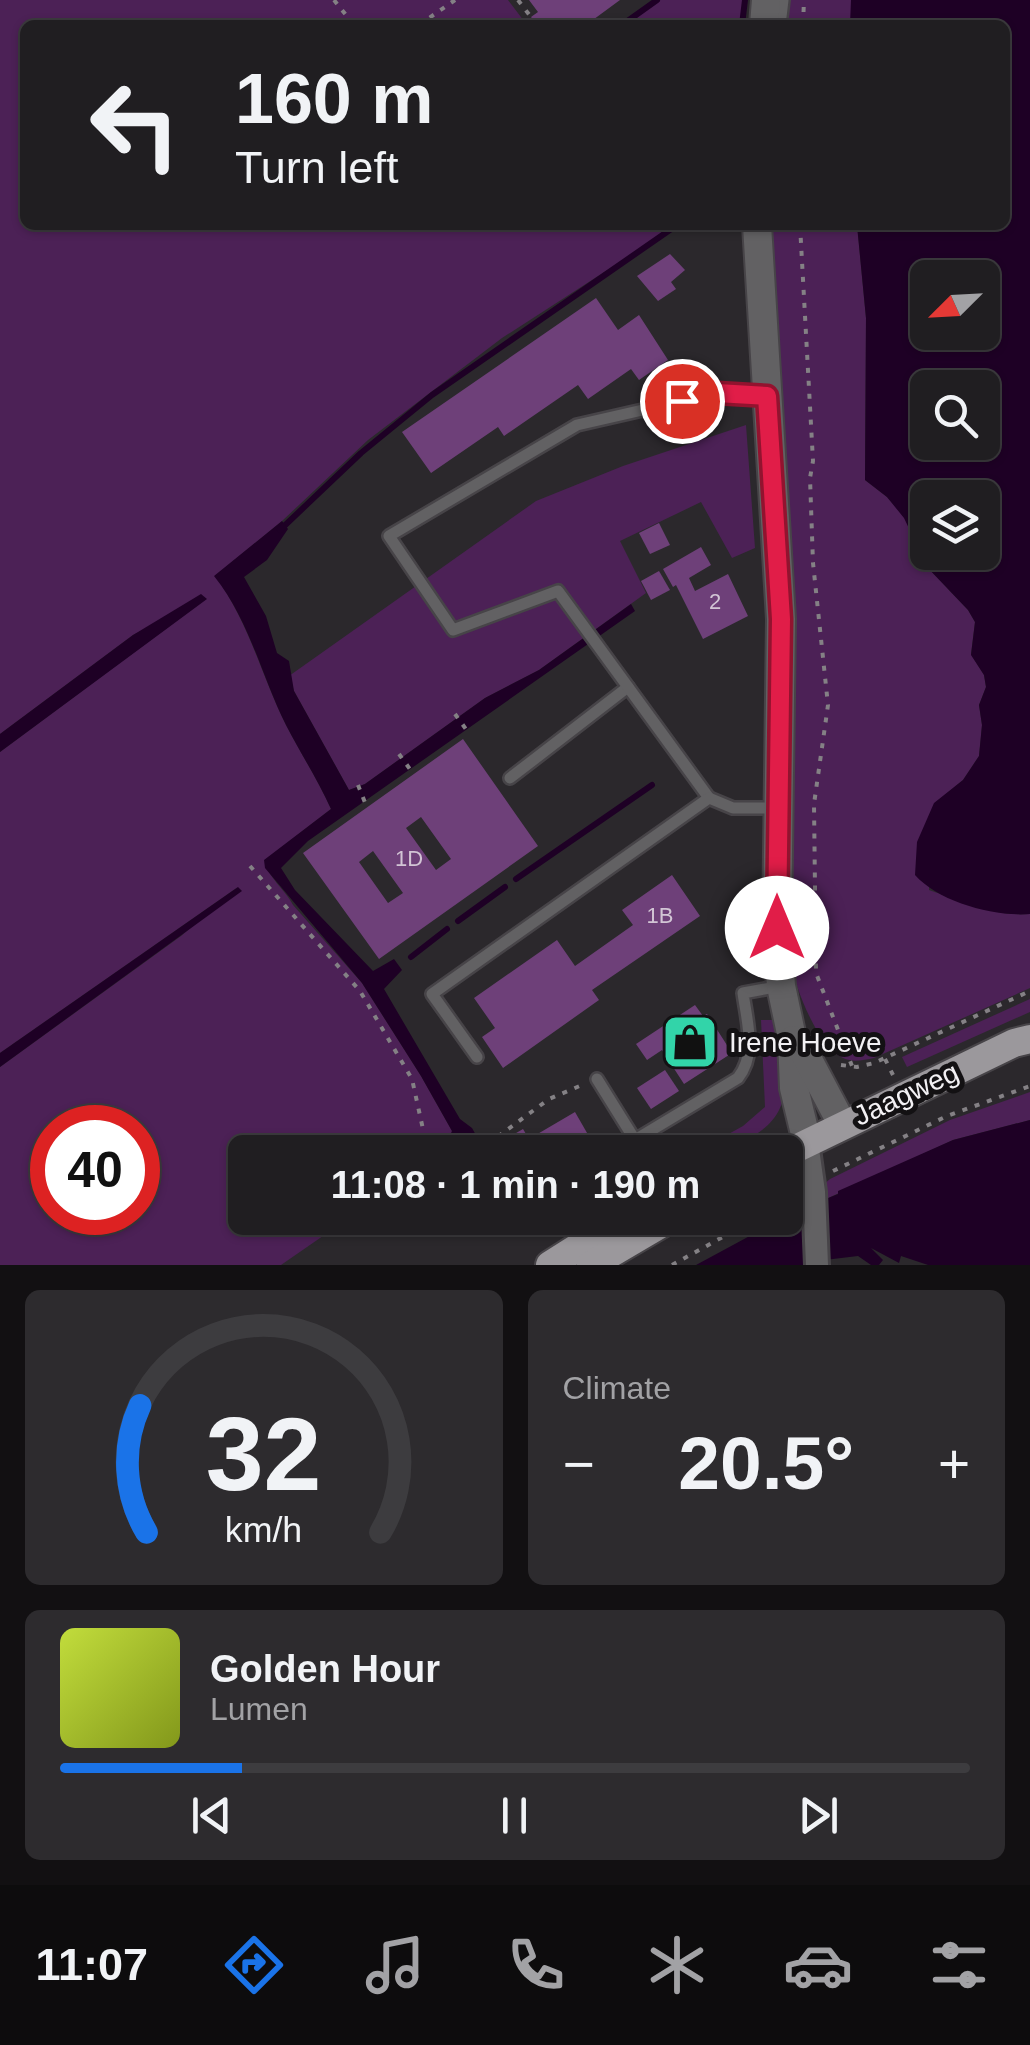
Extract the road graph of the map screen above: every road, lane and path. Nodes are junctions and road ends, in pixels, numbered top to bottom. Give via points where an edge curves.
1 (334, 0) edge
2 (455, 0) edge
3 (518, 0) edge
4 (350, 20) edge
5 (426, 20) edge
6 (533, 20) edge
7 (757, 230) edge
8 (800, 230) edge
9 (767, 396) junction
10 (628, 687) junction
11 (455, 714) dead end
12 (468, 732) dead end
13 (399, 754) dead end
14 (412, 772) dead end
15 (510, 778) dead end
16 (358, 785) dead end
17 (709, 798) junction
18 (366, 805) dead end
19 (776, 808) junction
20 (250, 866) dead end
21 (781, 986) junction
22 (1030, 991) edge
23 (792, 1038) junction
24 (1024, 1038) edge
25 (477, 1057) dead end
26 (597, 1078) joint
27 (1030, 1086) edge
28 (842, 1124) junction
29 (424, 1135) edge
30 (500, 1135) edge
31 (796, 1135) edge
32 (803, 1144) edge
33 (803, 1164) edge
34 (813, 1188) junction
35 (620, 1235) edge
36 (642, 1235) edge
37 (649, 1235) edge
38 (727, 1235) edge
39 (550, 1265) edge
40 (591, 1265) edge
41 (618, 1265) edge
42 (672, 1265) edge
43 (817, 1265) edge

1 - 4 path
2 - 5 path
3 - 6 path
7 - 9 street
8 - 22 path, Jaagweg via 813,564 828,706 814,804 816,973 852,1066 885,1059
9 - 10 lane via 717,393 577,425 389,536 453,630 558,592
9 - 19 street via 781,619
10 - 15 lane
10 - 17 lane
11 - 12 path
13 - 14 path
16 - 18 path
17 - 19 lane via 733,808
17 - 25 lane via 432,994
19 - 21 street
20 - 29 path via 360,991 412,1079
21 - 23 street
21 - 26 lane via 743,993 750,1049 738,1078 635,1140
23 - 28 street
23 - 31 street
24 - 28 main road, Jaagweg
26 - 30 path via 549,1099
27 - 34 path, Jaagweg via 947,1116
28 - 32 main road, Jaagweg
33 - 34 street
34 - 43 street
35 - 39 main road via 580,1246
36 - 40 main road
37 - 41 lane
38 - 42 path

